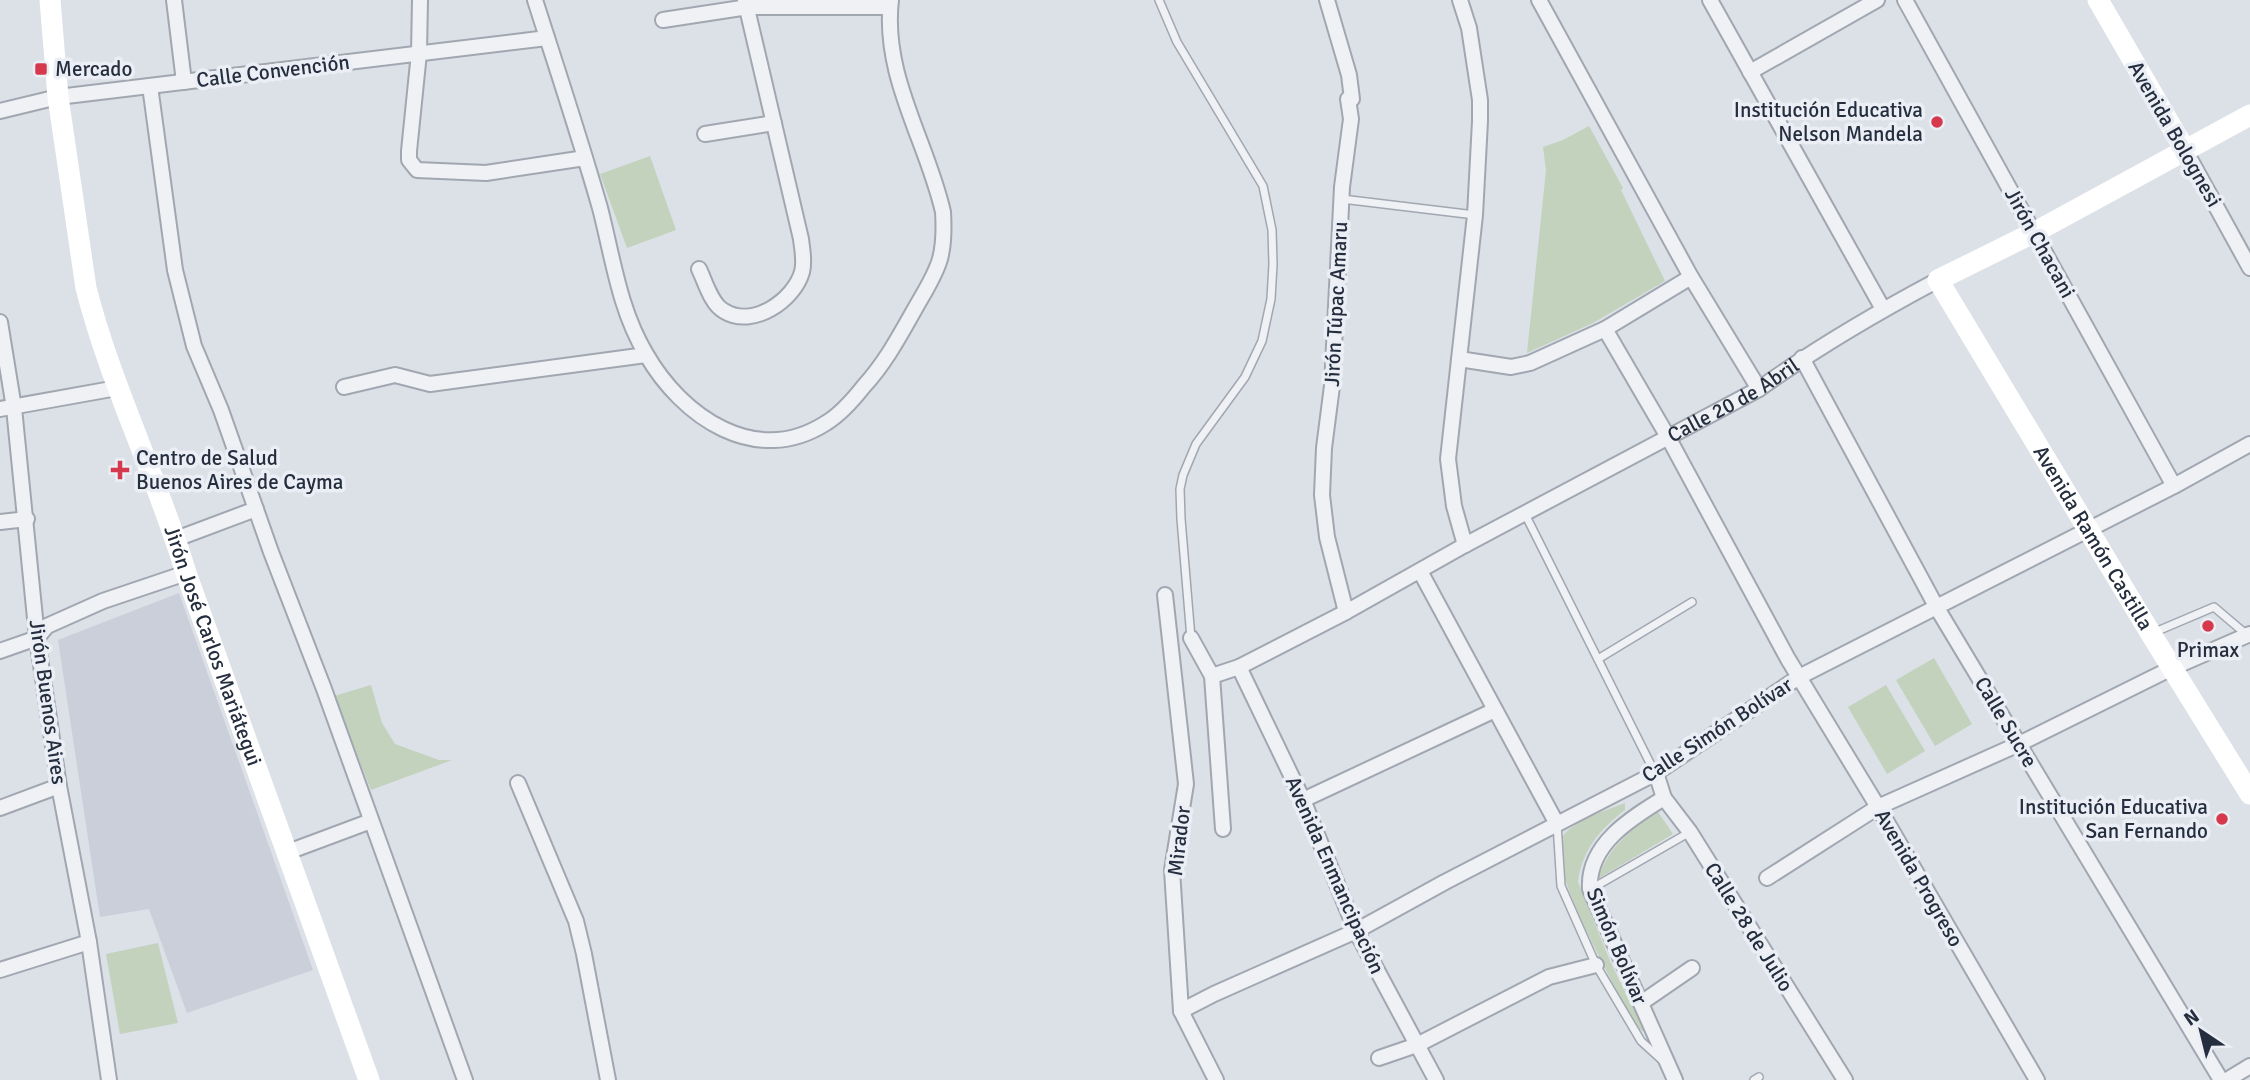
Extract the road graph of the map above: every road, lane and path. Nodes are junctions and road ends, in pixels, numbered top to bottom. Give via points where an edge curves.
1 (50, 0) edge
2 (174, 0) edge
3 (420, 0) edge
4 (535, 0) edge
5 (1159, 0) edge
6 (1327, 0) edge
7 (1460, 0) edge
8 (1539, 0) edge
9 (1710, 0) edge
10 (1877, 0) edge
11 (1905, 0) edge
12 (2098, 0) edge
13 (747, 3) edge
14 (891, 4) edge
15 (663, 20) dead end
16 (547, 38) junction
17 (419, 53) junction
18 (1750, 72) junction
19 (184, 82) junction
20 (150, 86) junction
21 (58, 97) junction
22 (0, 111) edge
23 (2250, 115) edge
24 (774, 123) junction
25 (705, 134) dead end
26 (2185, 150) junction
27 (585, 158) junction
28 (1342, 199) junction
29 (1475, 215) junction
30 (2035, 232) junction
31 (2250, 268) edge
32 (699, 269) dead end
33 (1691, 278) junction
34 (1938, 280) junction
35 (1884, 309) junction
36 (0, 322) edge
37 (1605, 329) junction
38 (646, 355) junction
39 (1802, 358) junction
40 (1459, 359) junction
41 (344, 387) dead end
42 (117, 388) junction
43 (1759, 388) junction
44 (7, 408) edge
45 (1668, 437) junction
46 (2250, 444) edge
47 (2174, 486) junction
48 (256, 509) junction
49 (1525, 514) junction
50 (27, 519) junction
51 (0, 522) edge
52 (2089, 530) junction
53 (176, 540) junction
54 (1465, 545) junction
55 (1420, 571) junction
56 (186, 573) junction
57 (1165, 595) dead end
58 (1692, 602) dead end
59 (1937, 608) junction
60 (1346, 612) junction
61 (2151, 634) junction
62 (2249, 635) edge
63 (37, 638) junction
64 (1191, 638) joint
65 (0, 651) edge
66 (1598, 659) junction
67 (1239, 667) junction
68 (2172, 668) junction
69 (1212, 676) junction
70 (1799, 677) junction
71 (1494, 710) junction
72 (2019, 744) junction
73 (1656, 773) junction
74 (518, 783) dead end
75 (59, 786) junction
76 (2250, 794) edge
77 (1664, 797) junction
78 (1303, 800) junction
79 (1878, 807) junction
80 (0, 808) edge
81 (371, 821) junction
82 (1557, 824) junction
83 (1223, 829) dead end
84 (1690, 832) junction
85 (288, 852) junction
86 (1767, 878) dead end
87 (1590, 889) junction
88 (1356, 931) junction
89 (89, 942) junction
90 (1596, 965) junction
91 (1692, 968) dead end
92 (0, 970) edge
93 (1641, 1003) junction
94 (1181, 1011) junction
95 (1416, 1045) junction
96 (1379, 1058) dead end
97 (1666, 1063) junction
98 (2250, 1066) edge
99 (109, 1080) edge
100 (369, 1080) edge
101 (465, 1080) edge
102 (608, 1080) edge
103 (1216, 1080) edge
104 (1436, 1080) edge
105 (1675, 1080) edge
106 (1845, 1080) edge
107 (2037, 1080) edge
108 (2221, 1080) edge
109 (2227, 1080) edge

1 - 21 street, Jirón José Carlos Mariátegui
2 - 19 street
3 - 17 street
4 - 16 street
5 - 64 lane via 1177,42 1264,186 1272,230 1271,299 1262,341 1245,377 1196,444 1180,489
6 - 28 street, Jirón Túpac Amaru via 1352,99 1348,99 1351,119
7 - 29 street via 1480,100
8 - 33 street
9 - 18 street
10 - 18 street
11 - 30 street, Jirón Chacani
12 - 26 street, Avenida Bolognesi
13 - 14 street
13 - 15 street
13 - 24 street
14 - 38 street via 894,66 940,198 944,230 934,275 883,365 824,425 788,438 764,440 711,424 670,387
16 - 17 street, Calle Convención
16 - 27 street
17 - 19 street, Calle Convención
17 - 27 street via 409,150 409,160 417,170 486,173
18 - 35 street
19 - 20 street, Calle Convención
20 - 21 street, Calle Convención
20 - 48 street via 180,293 194,346
21 - 22 street, Calle Convención
21 - 42 street, Jirón José Carlos Mariátegui via 86,288
23 - 26 street, Calle 20 de Abril
24 - 25 street
24 - 32 street via 801,239 804,265 798,282 777,306 737,315 716,305
26 - 30 street, Calle 20 de Abril
26 - 31 street, Avenida Bolognesi
27 - 38 street via 620,295
28 - 29 lane
28 - 60 street, Jirón Túpac Amaru via 1322,495 1327,537
29 - 40 street
30 - 34 street, Calle 20 de Abril
30 - 47 street, Jirón Chacani
33 - 37 street
33 - 43 street
34 - 35 street, Calle 20 de Abril
34 - 52 street, Avenida Ramón Castilla
35 - 39 street, Calle 20 de Abril
36 - 44 street, Jirón Buenos Aires
37 - 40 street via 1522,366
37 - 45 street, Avenida Progreso
38 - 41 street via 430,384 395,375
39 - 43 street, Calle 20 de Abril
39 - 59 street, Calle Sucre
40 - 54 street via 1449,468
42 - 44 street
42 - 53 street, Jirón José Carlos Mariátegui
43 - 45 street, Calle 20 de Abril
44 - 50 street, Jirón Buenos Aires
45 - 49 street, Calle 20 de Abril
45 - 70 street, Avenida Progreso
46 - 47 street, Calle Simón Bolívar
47 - 52 street, Calle Simón Bolívar
48 - 53 street
48 - 81 street
49 - 54 street, Calle 20 de Abril
49 - 66 lane
50 - 51 street
50 - 63 street, Jirón Buenos Aires
52 - 59 street, Calle Simón Bolívar
52 - 61 street, Avenida Ramón Castilla
53 - 56 street, Jirón José Carlos Mariátegui
54 - 55 street, Calle 20 de Abril
55 - 60 street, Calle 20 de Abril
55 - 71 street
56 - 63 street via 103,601 47,626
56 - 85 street, Jirón José Carlos Mariátegui
57 - 94 street, Mirador via 1186,784 1172,870
58 - 66 lane
59 - 70 street, Calle Simón Bolívar
59 - 72 street, Calle Sucre
60 - 67 street, Calle 20 de Abril
61 - 62 lane via 2214,607
61 - 68 street, Avenida Ramón Castilla
62 - 68 street
63 - 65 street
63 - 75 street, Jirón Buenos Aires
64 - 69 street
66 - 73 lane
67 - 69 street, Calle 20 de Abril
67 - 78 street, Avenida Enmancipación
68 - 72 street
68 - 76 street, Avenida Ramón Castilla
69 - 83 street
70 - 73 street, Calle Simón Bolívar
70 - 79 street, Avenida Progreso
71 - 78 street
71 - 82 street
72 - 79 street
72 - 108 street, Calle Sucre
73 - 77 street, Calle 28 de Julio
73 - 82 street, Calle Simón Bolívar
74 - 102 street via 576,921
75 - 80 street
75 - 89 street, Jirón Buenos Aires
77 - 84 street, Calle 28 de Julio
77 - 87 street, Simón Bolívar via 1614,834 1594,864
78 - 88 street, Avenida Enmancipación
79 - 86 street
79 - 107 street, Avenida Progreso
81 - 85 street
81 - 101 street
82 - 88 street, Calle Simón Bolívar
82 - 90 lane via 1561,886
84 - 87 lane
84 - 106 street, Calle 28 de Julio
85 - 100 street, Jirón José Carlos Mariátegui
87 - 93 street, Simón Bolívar
88 - 94 street, Calle Simón Bolívar
88 - 95 street, Avenida Enmancipación
89 - 92 street
89 - 99 street, Jirón Buenos Aires
90 - 95 street via 1549,977
90 - 97 lane via 1641,1041
91 - 93 street
93 - 97 street, Simón Bolívar
94 - 103 street, Mirador
95 - 96 street
95 - 104 street, Avenida Enmancipación
97 - 105 street, Simón Bolívar
98 - 109 street

